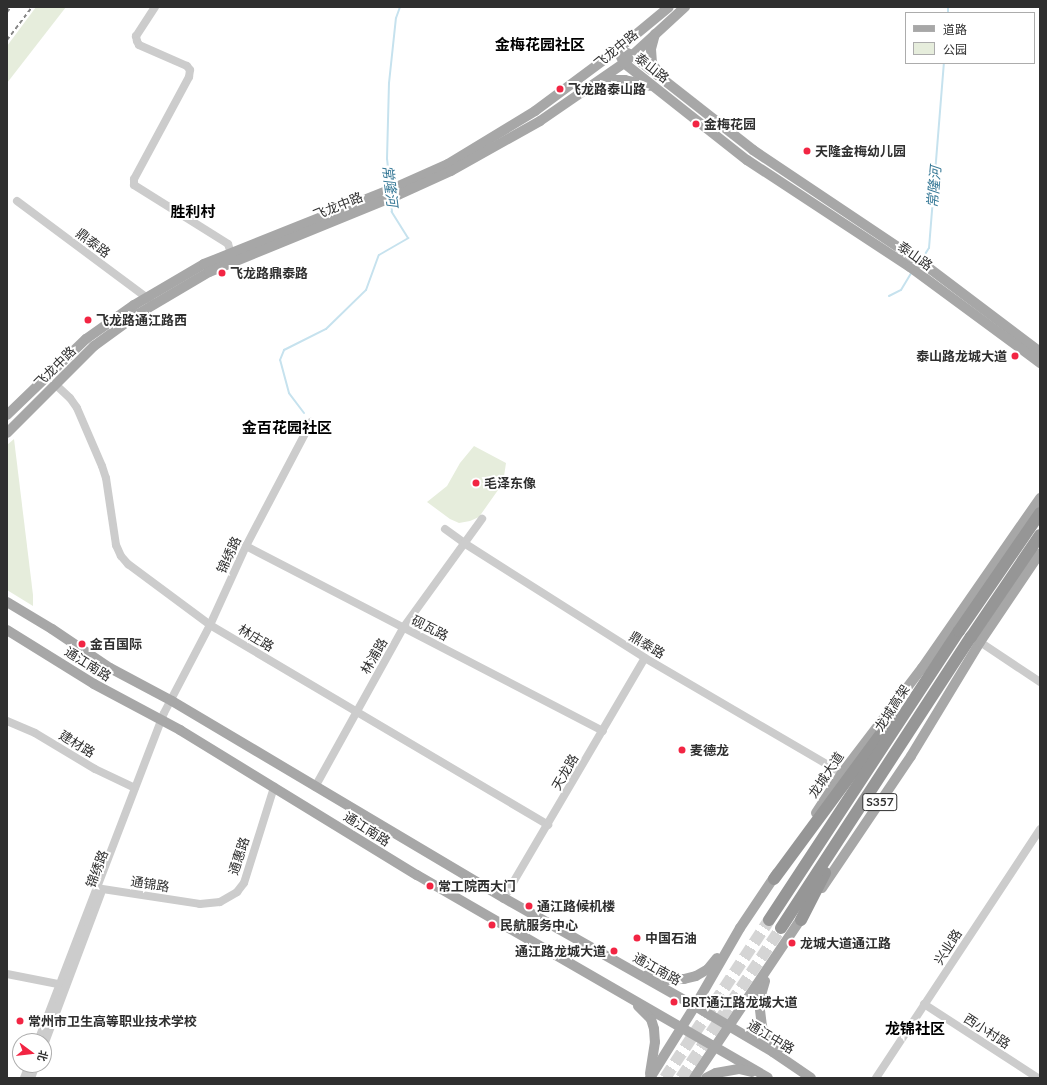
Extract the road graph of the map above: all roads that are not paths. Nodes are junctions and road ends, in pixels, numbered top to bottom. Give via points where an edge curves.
1 (155, 7) edge
2 (669, 7) edge
3 (685, 7) edge
4 (655, 34) junction
5 (617, 50) junction
6 (632, 55) junction
7 (624, 62) junction
8 (662, 78) junction
9 (586, 88) junction
10 (659, 90) junction
11 (390, 194) junction
12 (16, 201) dead end
13 (231, 253) junction
14 (912, 263) junction
15 (146, 298) junction
16 (156, 304) junction
17 (1040, 352) edge
18 (1040, 363) edge
19 (56, 385) junction
20 (7, 415) edge
21 (311, 422) dead end
22 (7, 433) edge
23 (1040, 498) edge
24 (1040, 513) edge
25 (482, 519) dead end
26 (445, 529) dead end
27 (1040, 535) edge
28 (464, 543) junction
29 (246, 546) junction
30 (1040, 553) edge
31 (7, 602) edge
32 (210, 625) junction
33 (403, 628) junction
34 (7, 630) edge
35 (959, 631) junction
36 (975, 640) junction
37 (645, 658) junction
38 (1040, 682) edge
39 (172, 701) junction
40 (356, 711) junction
41 (7, 721) edge
42 (164, 721) junction
43 (602, 731) junction
44 (842, 773) junction
45 (274, 787) junction
46 (315, 787) junction
47 (135, 788) junction
48 (548, 825) junction
49 (1040, 828) edge
50 (774, 879) junction
51 (99, 889) junction
52 (504, 898) junction
53 (200, 904) joint
54 (769, 920) tunnel mouth
55 (801, 920) joint
56 (740, 928) junction
57 (781, 928) tunnel mouth
58 (624, 966) junction
59 (770, 968) junction
60 (7, 974) edge
61 (63, 985) junction
62 (616, 990) junction
63 (924, 1004) junction
64 (696, 1006) junction
65 (683, 1027) junction
66 (730, 1027) junction
67 (42, 1033) edge
68 (48, 1033) edge
69 (714, 1048) junction
70 (800, 1070) junction
71 (767, 1077) edge
72 (650, 1078) edge
73 (694, 1078) edge
74 (706, 1078) edge
75 (811, 1078) edge
76 (876, 1078) edge
77 (1038, 1078) edge

1 - 13 street via 136,36 137,41 188,66 190,70 134,179 134,185 228,244
2 - 5 main road, 飞龙中路
3 - 4 main road, 飞龙中路
4 - 6 main road, 飞龙中路
4 - 8 main road via 651,49 652,63
5 - 6 main road, 泰山路
5 - 7 main road, 泰山路
5 - 11 main road, 飞龙中路 via 535,111 448,164
6 - 7 main road, 飞龙中路
6 - 8 main road, 泰山路
7 - 9 main road, 飞龙中路
7 - 10 main road, 泰山路
8 - 14 main road, 泰山路 via 753,150
9 - 10 main road via 607,80 625,80
9 - 11 main road, 飞龙中路 via 540,121 451,171
10 - 14 main road, 泰山路 via 747,160
11 - 13 main road, 飞龙中路
11 - 16 main road, 飞龙中路 via 210,272
12 - 15 street, 鼎泰路
13 - 15 main road, 飞龙中路 via 204,264
14 - 17 main road, 泰山路 via 925,265
14 - 18 main road, 泰山路 via 918,274
15 - 16 street, 鼎泰路
15 - 20 main road, 飞龙中路 via 86,340
16 - 19 main road, 飞龙中路 via 94,346
19 - 22 main road, 飞龙中路
19 - 32 street, 林庄路 via 77,408 102,466 116,545 121,556 128,564
21 - 29 street, 锦绣路
23 - 44 main road, 龙城大道 via 922,668
24 - 35 highway, 龙城高架
25 - 28 street, 林浦路
26 - 28 street, 鼎泰路
27 - 36 highway, 龙城高架
28 - 33 street, 林浦路
28 - 37 street, 鼎泰路
29 - 32 street, 锦绣路
29 - 33 street, 砚瓦路
30 - 36 main road
31 - 39 main road, 通江南路 via 110,668
32 - 39 street, 锦绣路
32 - 40 street, 林庄路
33 - 40 street, 林浦路
33 - 43 street, 砚瓦路
34 - 42 main road, 通江南路 via 94,684
35 - 50 highway
35 - 54 highway, 龙城高架
36 - 38 street
36 - 55 highway via 820,880
36 - 57 highway, 龙城高架
37 - 43 street, 天龙路
37 - 44 street, 鼎泰路
39 - 42 street, 锦绣路
39 - 46 main road, 通江南路
40 - 46 street, 林浦路
40 - 48 street, 林庄路
41 - 47 street, 建材路 via 35,733 94,769
42 - 45 main road, 通江南路
42 - 47 street, 锦绣路
42 - 51 street, 锦绣路
43 - 48 street, 天龙路
44 - 50 main road, 龙城大道
45 - 53 street, 通惠路 via 244,883 237,892 220,902
45 - 62 main road, 通江南路 via 417,875
46 - 52 main road, 通江南路
47 - 51 street, 锦绣路
48 - 52 street, 天龙路
49 - 63 street, 兴业路
50 - 56 main road, 龙城大道
51 - 53 street, 通锦路
51 - 61 street, 锦绣路
52 - 58 main road, 通江南路
55 - 59 main road
56 - 58 main road via 708,969 696,976 668,980
56 - 64 main road, 龙城大道
58 - 64 main road, 通江南路
59 - 66 main road
59 - 70 main road via 759,1002 765,1037
60 - 61 street
61 - 67 street, 锦绣路
61 - 68 street, 锦绣路
62 - 65 main road, 通江南路
62 - 72 main road via 637,1005 650,1019 655,1042
63 - 76 street, 兴业路
63 - 77 street, 西小村路
64 - 65 main road, 龙城大道
64 - 66 main road, 通江中路
65 - 69 main road, 通江南路
65 - 72 main road, 龙城大道
66 - 69 main road
66 - 70 main road, 通江中路
69 - 71 main road
69 - 73 main road
70 - 75 main road, 通江中路
71 - 74 main road via 739,1070 716,1073

